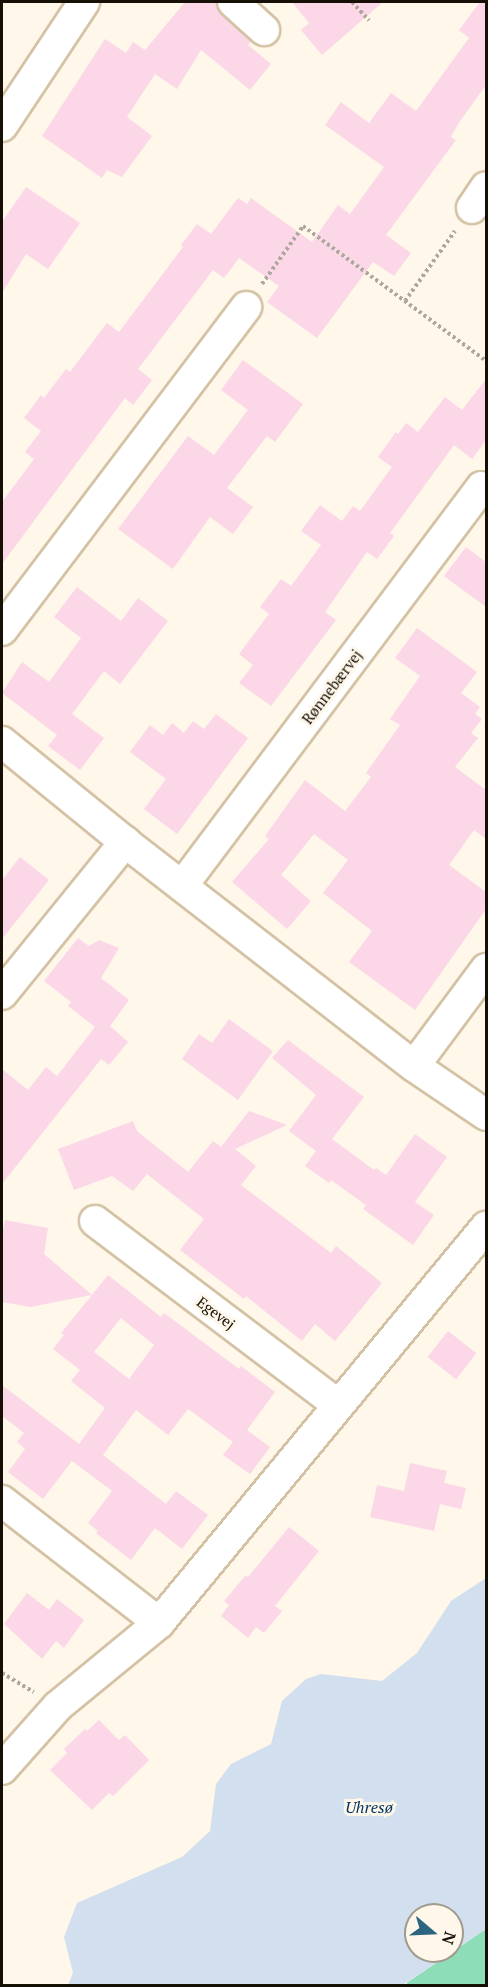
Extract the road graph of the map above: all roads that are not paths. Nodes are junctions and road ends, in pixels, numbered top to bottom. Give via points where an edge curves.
1 (84, 2) edge
2 (233, 2) edge
3 (264, 30) dead end
4 (2, 126) edge
5 (246, 307) road end
6 (482, 487) dead end
7 (2, 630) edge
8 (2, 742) edge
9 (125, 842) junction
10 (182, 886) junction
11 (486, 969) edge
12 (2, 994) edge
13 (414, 1066) junction
14 (486, 1115) edge
15 (95, 1221) dead end
16 (486, 1227) edge
17 (338, 1405) junction
18 (2, 1501) edge
19 (159, 1623) junction
20 (2, 1769) edge

1 - 4 street
2 - 3 street
5 - 7 street
6 - 10 street, Rønnebærvej
8 - 9 street
9 - 10 street
9 - 12 street
10 - 13 street
11 - 13 street
13 - 14 street
15 - 17 street, Egevej
16 - 17 street
17 - 19 street
18 - 19 street
19 - 20 street via 58,1706

